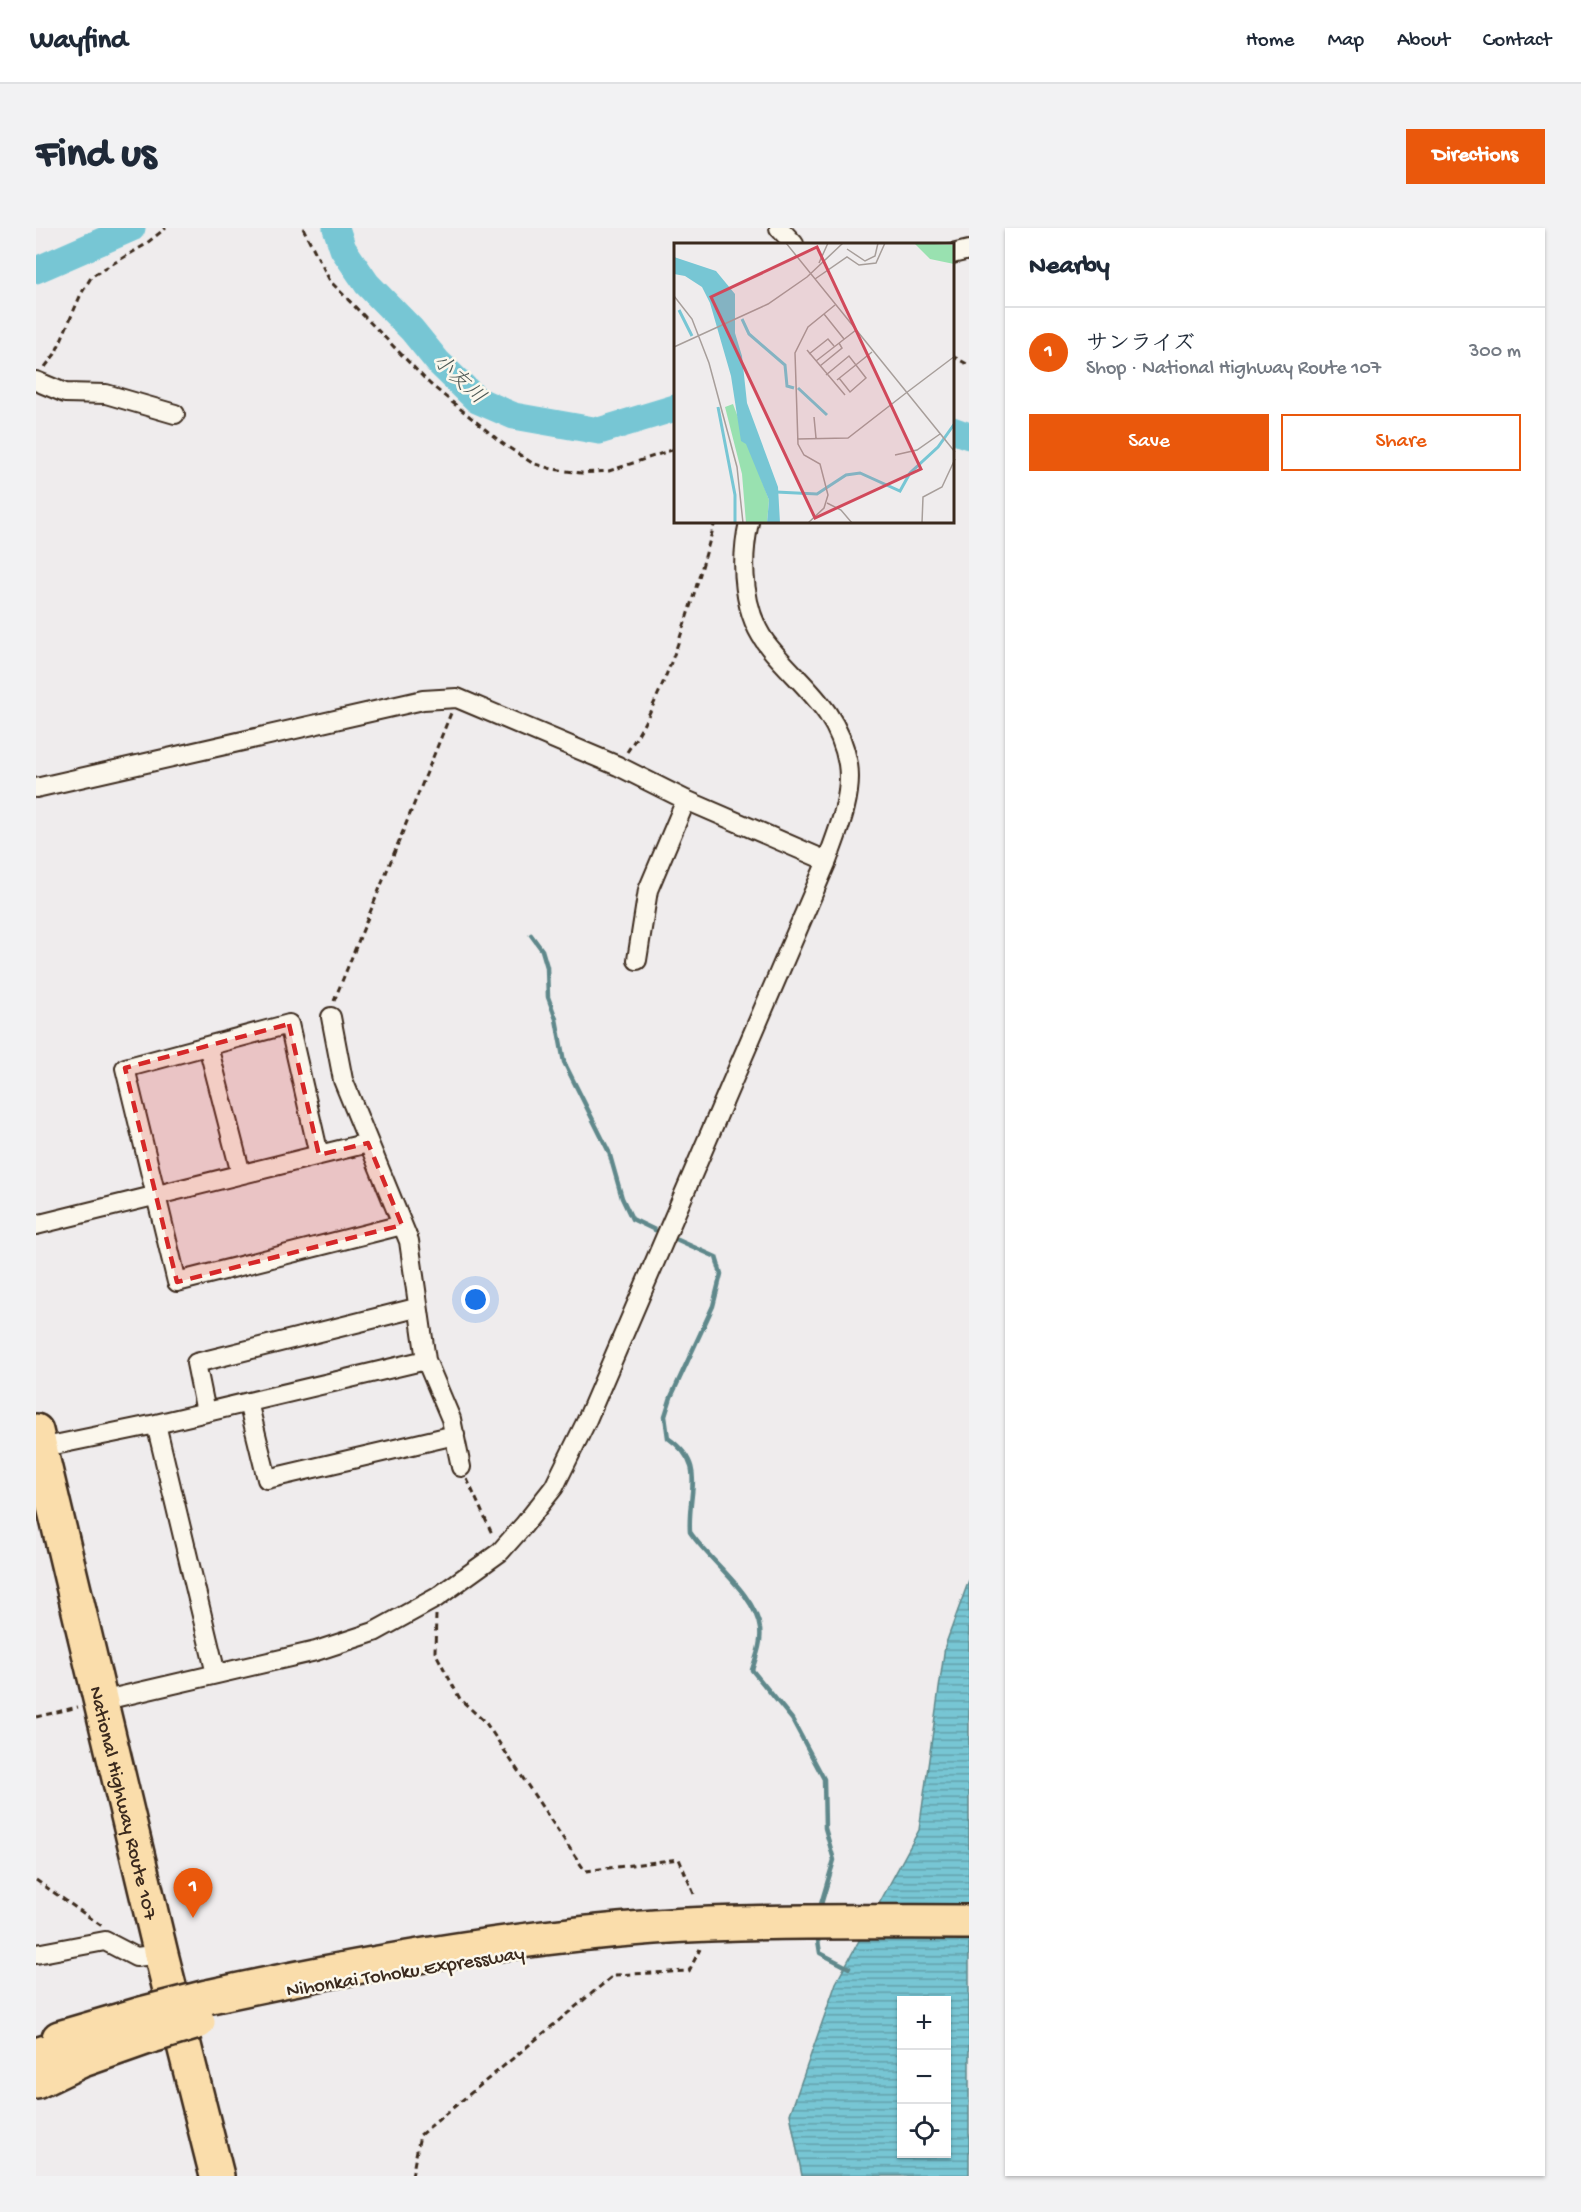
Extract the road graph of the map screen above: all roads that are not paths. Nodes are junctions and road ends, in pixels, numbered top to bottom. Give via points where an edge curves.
1 (779, 228) edge
2 (793, 243) edge
3 (969, 250) edge
4 (954, 254) edge
5 (36, 381) edge
6 (175, 414) dead end
7 (749, 524) edge
8 (36, 788) edge
9 (686, 800) junction
10 (827, 861) junction
11 (637, 960) dead end
12 (331, 1017) road end
13 (208, 1046) junction
14 (368, 1143) junction
15 (319, 1155) junction
16 (241, 1174) junction
17 (156, 1195) junction
18 (36, 1225) edge
19 (402, 1225) junction
20 (416, 1308) junction
21 (426, 1360) junction
22 (248, 1402) junction
23 (206, 1412) junction
24 (156, 1424) junction
25 (455, 1435) junction
26 (38, 1439) edge
27 (461, 1467) road end
28 (216, 1674) junction
29 (101, 1701) junction
30 (969, 1922) edge
31 (780, 1924) junction
32 (36, 1954) edge
33 (160, 1954) junction
34 (209, 2008) junction
35 (144, 2024) junction
36 (36, 2039) edge
37 (36, 2045) edge
38 (36, 2055) edge
39 (36, 2082) edge
40 (217, 2176) edge

1 - 2 street
3 - 4 street
5 - 6 street via 65,393 106,394
7 - 10 street via 746,597 756,624 769,647 811,690 830,717 848,765 842,820
8 - 9 street via 423,700 458,698 618,766
9 - 10 street
9 - 11 street via 648,890
10 - 28 street via 586,1422 554,1487 500,1552 436,1598 374,1632 316,1651
12 - 14 street via 343,1080
13 - 15 street via 289,1024
13 - 16 street
13 - 17 street via 124,1068
14 - 15 street
14 - 19 street
15 - 16 street
16 - 17 street
17 - 18 street
17 - 19 street via 177,1282
19 - 20 street via 409,1241
20 - 21 street
20 - 23 street via 196,1363
21 - 22 street
21 - 25 street
22 - 23 street
22 - 25 street via 267,1479
23 - 24 street
24 - 26 street
24 - 28 street
25 - 27 street
26 - 29 highway, National Highway Route 107
28 - 29 street
29 - 33 highway, National Highway Route 107
30 - 31 highway, Nihonkai Tohoku Expressway
31 - 34 highway, Nihonkai Tohoku Expressway via 475,1956 372,1972
31 - 34 highway, Nihonkai Tohoku Expressway via 656,1927 474,1947
32 - 33 street via 105,1941 136,1958
33 - 40 highway, National Highway Route 107
34 - 35 highway, Nihonkai Tohoku Expressway
35 - 36 highway
35 - 37 highway, Nihonkai Tohoku Expressway
35 - 38 highway, Nihonkai Tohoku Expressway
35 - 39 highway

